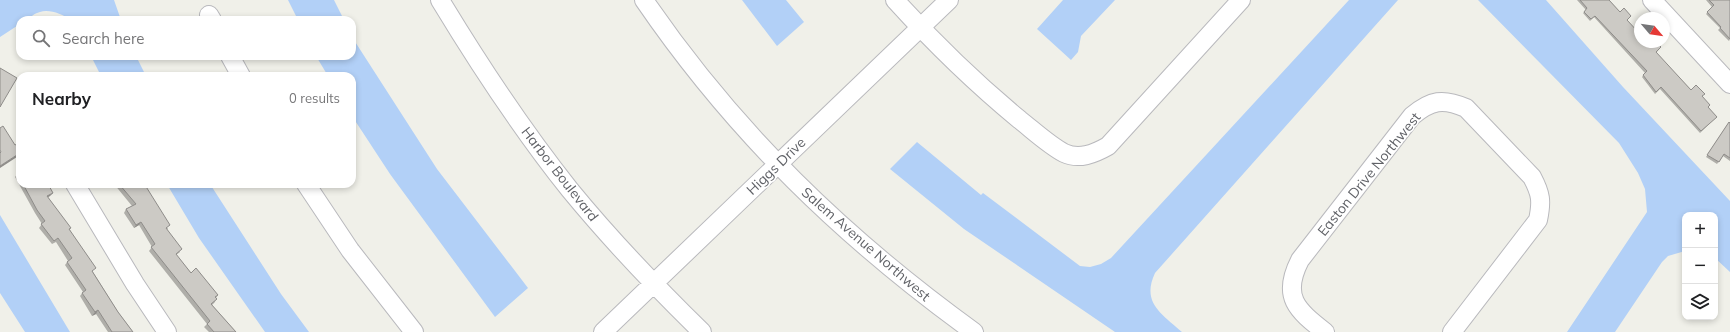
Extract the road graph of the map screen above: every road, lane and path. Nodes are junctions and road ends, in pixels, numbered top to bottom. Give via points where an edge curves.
1 (440, 0) edge
2 (644, 0) edge
3 (895, 0) edge
4 (949, 0) edge
5 (1241, 0) edge
6 (1652, 0) edge
7 (920, 28) junction
8 (232, 60) edge
9 (238, 72) edge
10 (1730, 84) edge
11 (778, 164) junction
12 (77, 188) edge
13 (309, 188) edge
14 (653, 284) junction
15 (167, 332) edge
16 (414, 332) edge
17 (603, 332) edge
18 (702, 332) edge
19 (974, 332) edge
20 (1325, 332) edge
21 (1452, 332) edge

1 - 14 street, Harbor Boulevard via 494,87 539,150 604,230
2 - 11 street, Salem Avenue Northwest via 703,80
3 - 7 street
4 - 7 street, Higgs Drive
5 - 7 street via 1108,146 1095,154 1080,156 1065,153 1035,132 996,100
6 - 10 street
7 - 11 street, Higgs Drive
8 - 9 street
11 - 14 street, Higgs Drive
11 - 19 street, Salem Avenue Northwest via 843,228
12 - 15 street
13 - 16 street via 350,250
14 - 17 street, Higgs Drive
14 - 18 street, Harbor Boulevard
20 - 21 street, Easton Drive Northwest via 1304,315 1295,303 1291,288 1293,274 1300,260 1412,116 1424,106 1438,102 1452,102 1466,108 1532,177 1539,190 1541,205 1538,220

